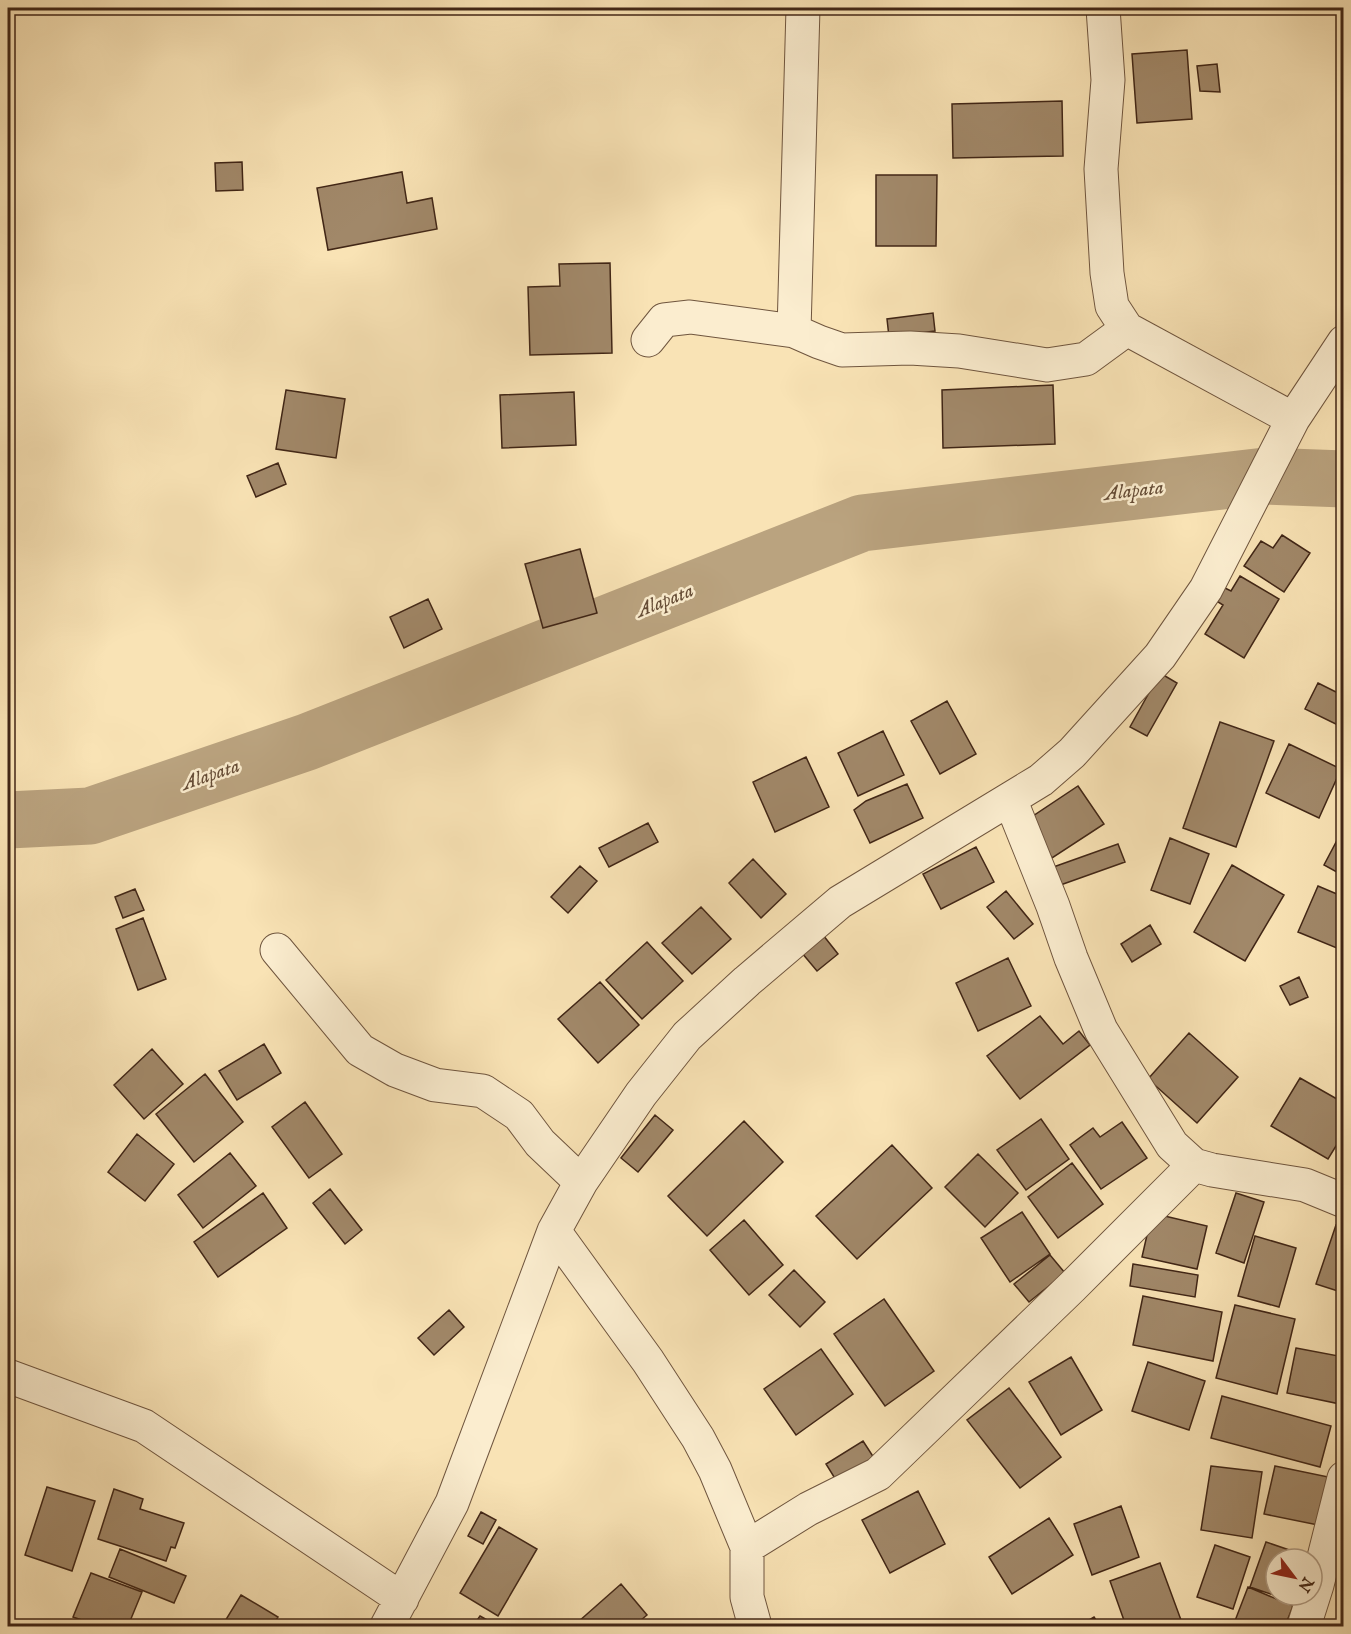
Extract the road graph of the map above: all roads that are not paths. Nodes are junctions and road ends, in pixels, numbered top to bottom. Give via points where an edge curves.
1 (803, 8) edge
2 (1103, 8) edge
3 (794, 330) junction
4 (1127, 330) junction
5 (648, 340) dead end
6 (1344, 342) edge
7 (1293, 418) junction
8 (1010, 799) junction
9 (277, 950) dead end
10 (1194, 1165) junction
11 (581, 1182) junction
12 (1344, 1201) edge
13 (554, 1232) junction
14 (8, 1376) edge
15 (1344, 1478) edge
16 (747, 1547) junction
17 (395, 1613) edge
18 (755, 1626) edge
19 (1304, 1626) edge

1 - 3 street
2 - 4 street via 1108,80 1101,169 1107,273 1112,306
3 - 4 street via 843,350 959,351 1047,364 1086,358
3 - 5 street via 690,317 664,320
4 - 7 street
6 - 7 street
7 - 8 street via 1206,589 1160,657 1072,753 1041,780
8 - 10 street via 1101,1030 1172,1145
8 - 11 street via 840,902 747,981 687,1036
9 - 11 street via 360,1050 395,1070 435,1085 483,1091 519,1114 540,1143
10 - 12 street via 1305,1185
10 - 16 street via 878,1474 808,1509
11 - 13 street
13 - 16 street via 648,1360 698,1438
13 - 17 street via 452,1503
14 - 17 street via 144,1426
15 - 19 street
16 - 18 street via 747,1597

